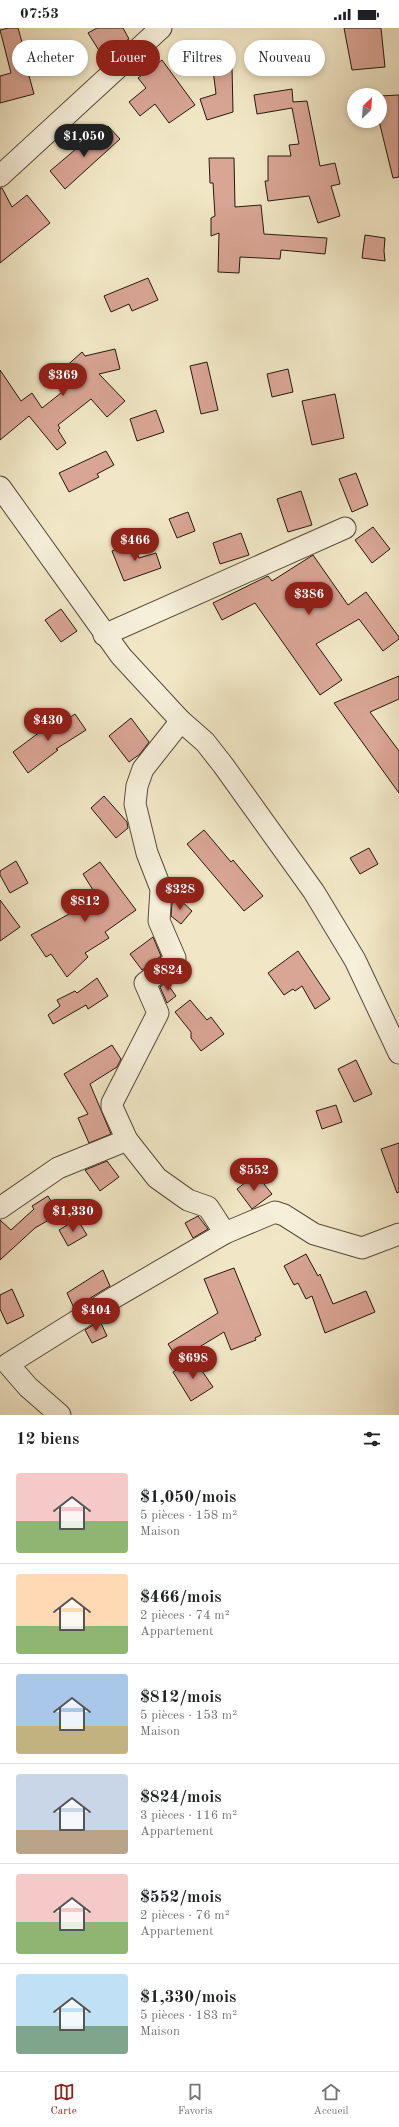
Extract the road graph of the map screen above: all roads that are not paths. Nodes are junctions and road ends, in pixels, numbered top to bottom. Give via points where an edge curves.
1 (161, 28) edge
2 (2, 169) edge
3 (0, 487) edge
4 (345, 528) dead end
5 (104, 635) junction
6 (181, 721) junction
7 (399, 1053) edge
8 (127, 1140) junction
9 (0, 1208) edge
10 (225, 1233) junction
11 (399, 1234) edge
12 (4, 1359) edge
13 (60, 1415) edge

1 - 2 street
3 - 5 street
4 - 5 street
5 - 6 street
6 - 7 street via 205,742 223,765 314,892 354,960
6 - 8 street via 143,769 137,786 135,804 147,853 161,889 159,921 175,958 145,983 158,1013 112,1103
8 - 9 street via 58,1168
8 - 10 street via 157,1178 188,1200 208,1207
10 - 11 street via 275,1212 314,1234 362,1248
10 - 12 street
12 - 13 street via 28,1387

